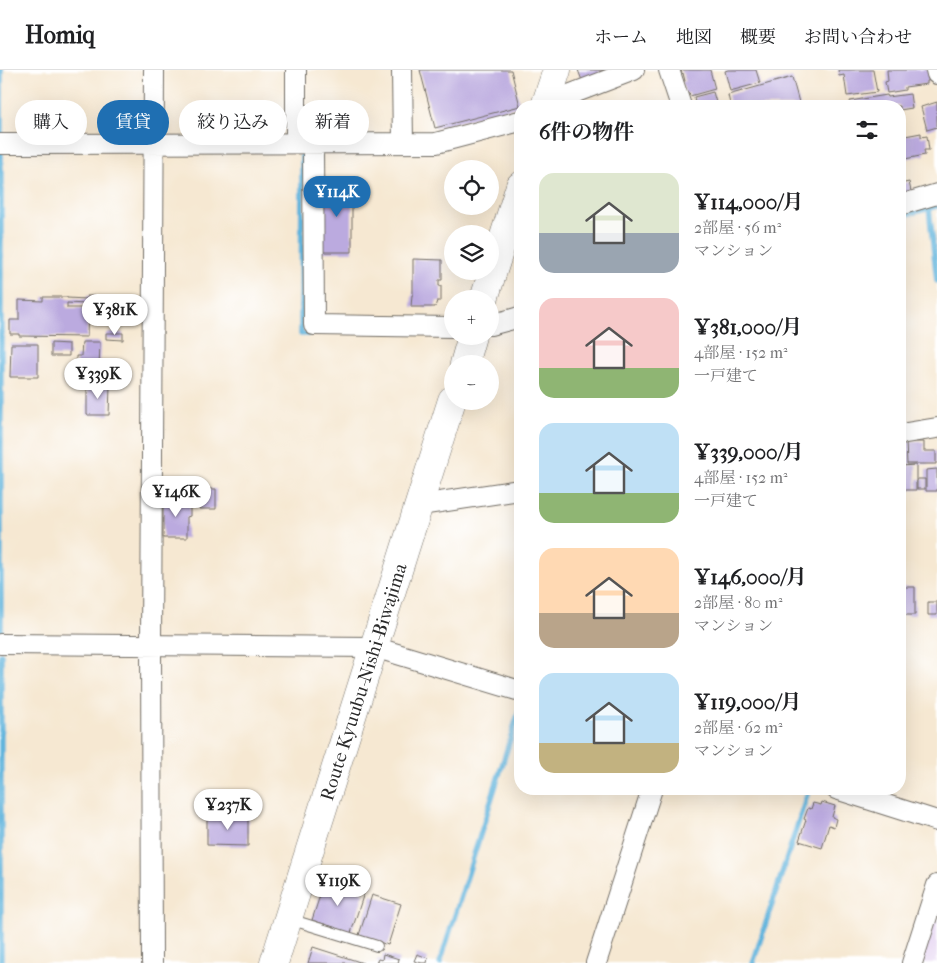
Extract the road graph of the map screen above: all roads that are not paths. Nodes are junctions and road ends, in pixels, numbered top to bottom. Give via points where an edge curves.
1 (154, 70) edge
2 (296, 70) edge
3 (402, 70) edge
4 (634, 70) edge
5 (669, 70) edge
6 (936, 70) edge
7 (937, 74) edge
8 (551, 89) edge
9 (154, 100) edge
10 (300, 100) edge
11 (678, 100) edge
12 (514, 124) edge
13 (297, 143) edge
14 (369, 143) edge
15 (403, 143) junction
16 (0, 144) edge
17 (97, 144) edge
18 (169, 144) edge
19 (154, 145) edge
20 (305, 145) edge
21 (937, 194) edge
22 (906, 203) edge
23 (514, 205) edge
24 (487, 290) edge
25 (514, 319) edge
26 (499, 323) edge
27 (444, 327) edge
28 (449, 410) edge
29 (937, 428) edge
30 (906, 433) edge
31 (514, 491) edge
32 (420, 505) junction
33 (0, 644) edge
34 (151, 645) junction
35 (374, 647) junction
36 (514, 689) edge
37 (650, 795) edge
38 (855, 795) edge
39 (937, 821) edge
40 (937, 885) edge
41 (288, 919) junction
42 (377, 946) dead end
43 (152, 963) edge
44 (274, 963) edge
45 (596, 963) edge
46 (912, 963) edge

1 - 9 street
2 - 10 street
3 - 15 street
4 - 8 street via 566,96
5 - 11 street
6 - 7 street
12 - 15 street via 436,143
13 - 18 street
14 - 15 street
16 - 17 street
19 - 34 street
20 - 27 street via 314,325
21 - 22 street
23 - 24 main road
25 - 26 street
28 - 32 main road, Route Kyuubu-Nishi-Biwajima
29 - 30 street
31 - 32 street
32 - 35 main road, Route Kyuubu-Nishi-Biwajima
33 - 34 street
34 - 35 street
34 - 43 street
35 - 36 street
35 - 41 main road, Route Kyuubu-Nishi-Biwajima
37 - 45 street
38 - 39 street
40 - 46 street
41 - 42 lane
41 - 44 main road, Route Kyuubu-Nishi-Biwajima

